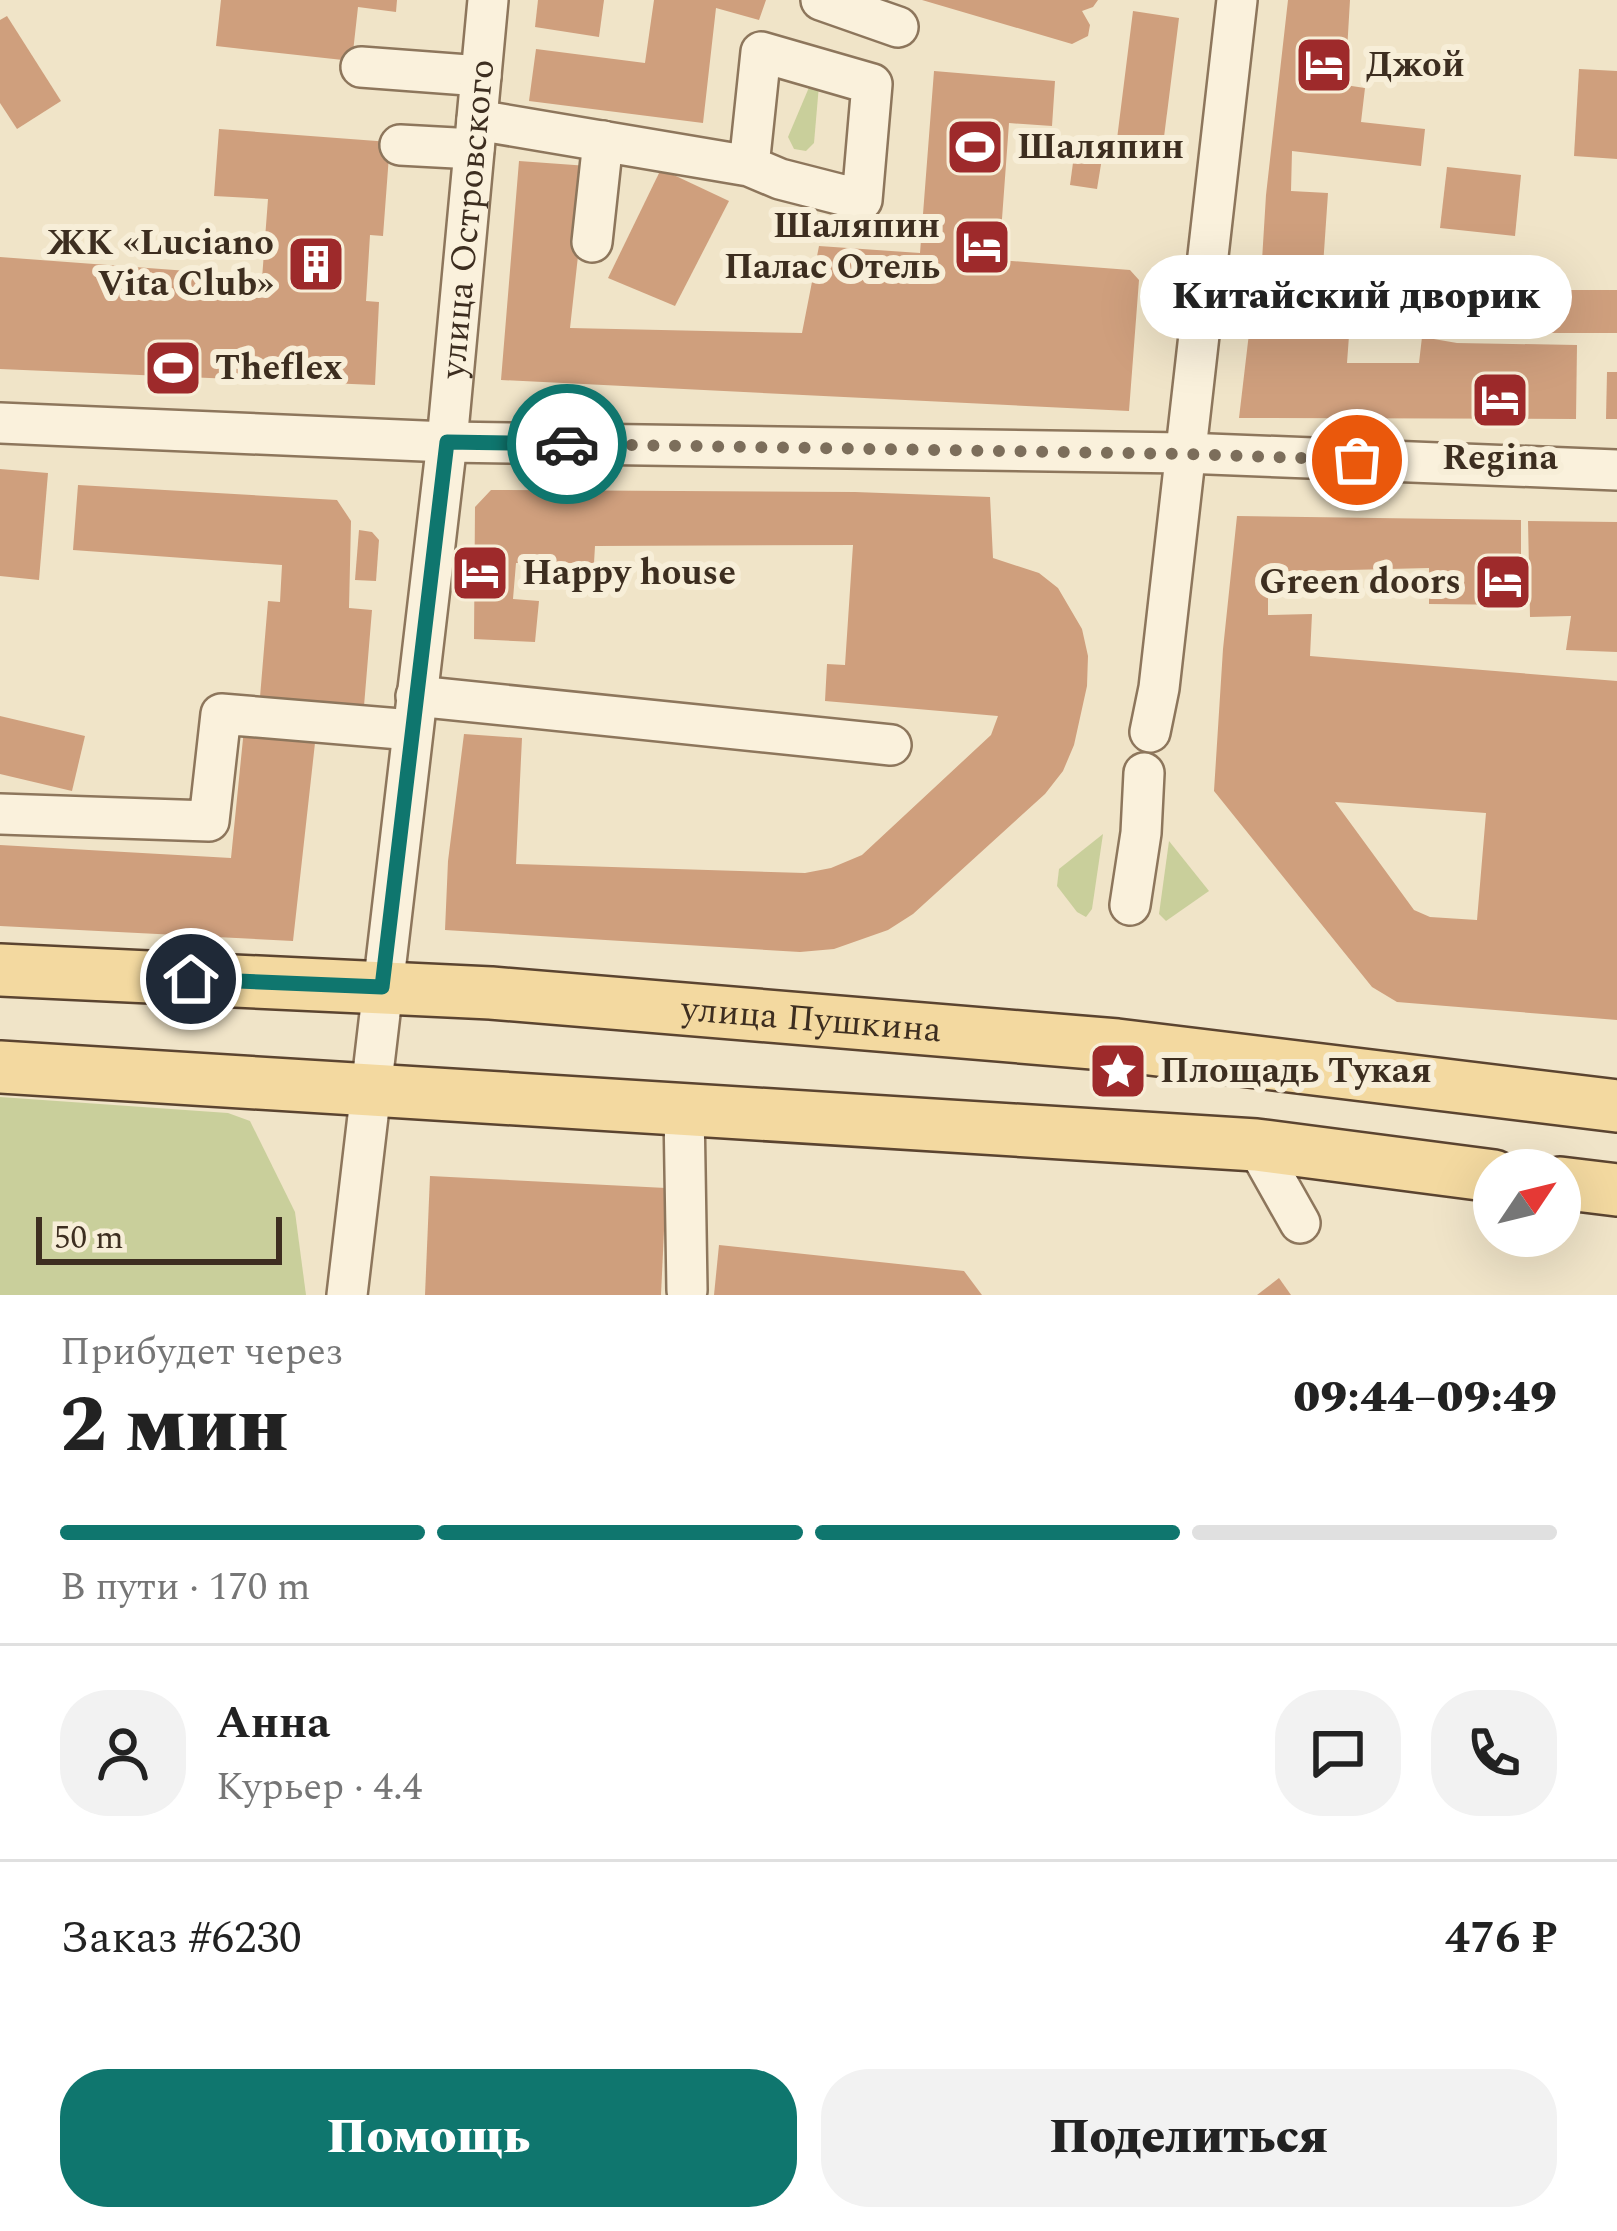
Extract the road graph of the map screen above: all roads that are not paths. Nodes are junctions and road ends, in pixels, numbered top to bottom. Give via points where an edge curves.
1 (488, 0) edge
2 (821, 0) edge
3 (1237, 0) edge
4 (898, 27) dead end
5 (361, 67) dead end
6 (481, 76) junction
7 (475, 134) junction
8 (603, 141) junction
9 (400, 145) dead end
10 (749, 166) dead end
11 (592, 242) dead end
12 (0, 423) edge
13 (447, 442) junction
14 (1184, 454) junction
15 (1617, 470) edge
16 (414, 713) junction
17 (891, 746) dead end
18 (0, 814) edge
19 (1130, 905) dead end
20 (0, 970) edge
21 (382, 987) junction
22 (0, 1067) edge
23 (372, 1089) junction
24 (1617, 1106) edge
25 (684, 1109) junction
26 (1256, 1145) junction
27 (1473, 1172) edge
28 (1581, 1186) edge
29 (1617, 1190) edge
30 (1300, 1222) dead end
31 (687, 1290) dead end
32 (346, 1295) edge

1 - 6 street, улица Островского
2 - 4 street
3 - 14 street
5 - 6 street
6 - 7 street, улица Островского
7 - 8 street
7 - 9 street
7 - 13 street, улица Островского
8 - 10 street
8 - 11 street
12 - 13 street
13 - 14 street
13 - 16 street, улица Островского
14 - 15 street
14 - 19 street via 1159,688 1150,732 1127,750 1144,773
16 - 17 street
16 - 18 street via 221,714 209,821
16 - 21 street, улица Островского
20 - 21 main road, улица Пушкина
21 - 23 street, улица Островского
21 - 24 main road, улица Пушкина via 1117,1045
22 - 23 main road
23 - 25 main road
23 - 32 street, улица Островского
25 - 26 main road
25 - 31 street
26 - 27 main road
26 - 30 street
28 - 29 main road

